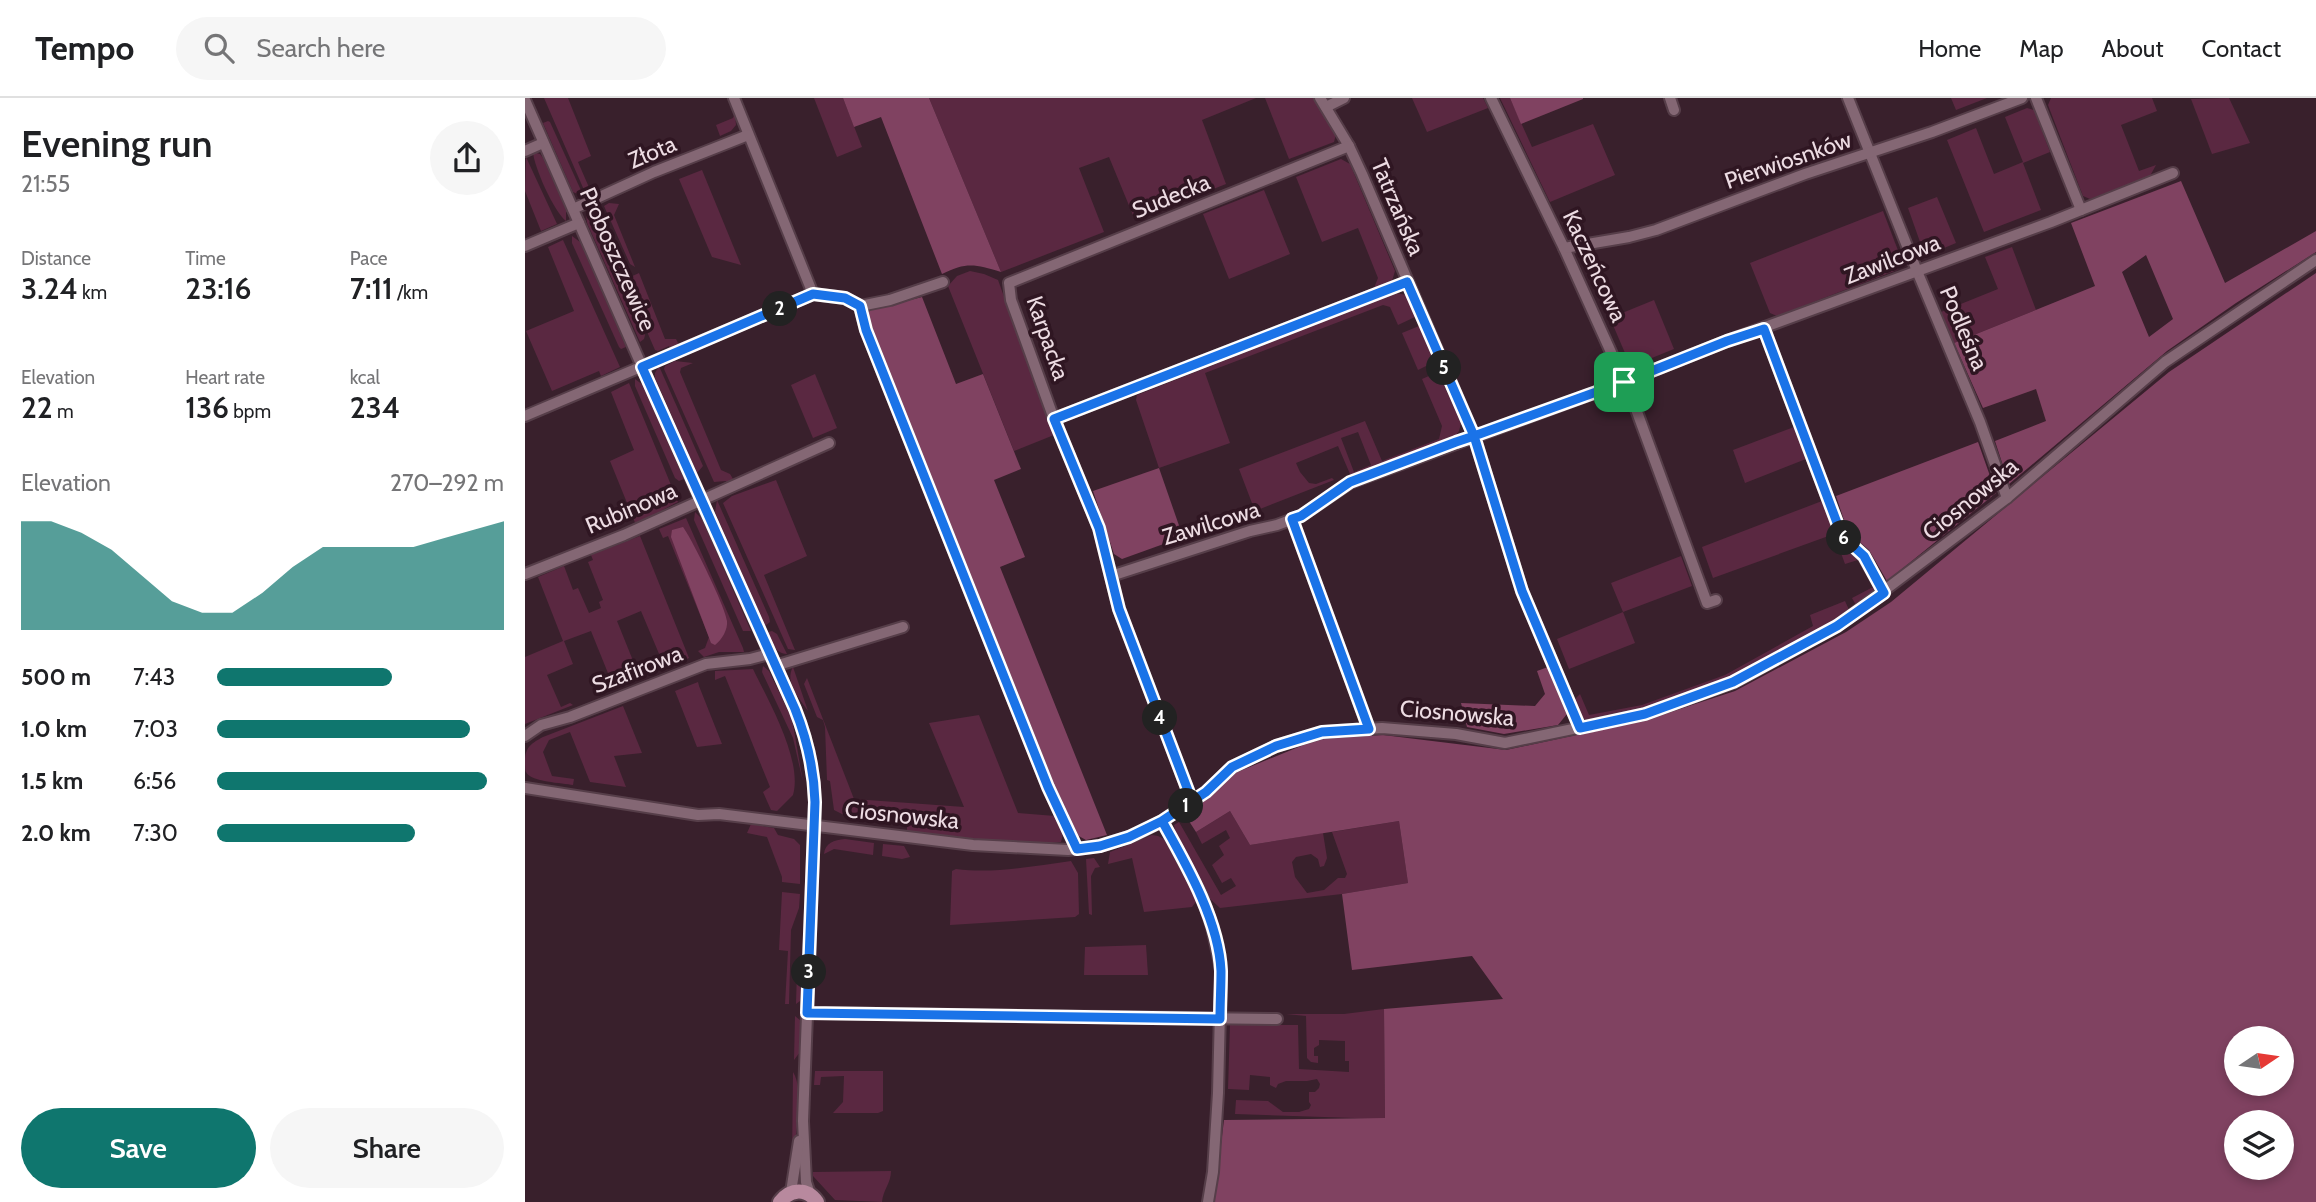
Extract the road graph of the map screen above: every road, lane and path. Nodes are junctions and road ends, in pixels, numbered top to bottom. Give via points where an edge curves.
1 (734, 98) edge
2 (1344, 98) edge
3 (1492, 98) edge
4 (1670, 98) edge
5 (1848, 98) edge
6 (2022, 98) edge
7 (2036, 98) edge
8 (525, 100) edge
9 (1323, 103) edge
10 (1674, 110) dead end
11 (748, 135) junction
12 (543, 143) junction
13 (1349, 146) junction
14 (525, 151) edge
15 (1870, 153) junction
16 (2173, 173) dead end
17 (572, 209) junction
18 (2081, 210) junction
19 (579, 223) junction
20 (525, 246) edge
21 (1564, 248) junction
22 (2316, 260) edge
23 (1917, 271) junction
24 (943, 282) dead end
25 (1407, 282) junction
26 (1009, 283) joint
27 (813, 294) junction
28 (860, 306) junction
29 (1764, 329) junction
30 (642, 367) junction
31 (1624, 382) junction
32 (525, 415) edge
33 (1054, 419) junction
34 (1474, 436) junction
35 (829, 443) dead end
36 (2007, 498) junction
37 (701, 501) junction
38 (1292, 519) junction
39 (525, 574) edge
40 (1111, 576) junction
41 (1884, 593) junction
42 (1716, 600) dead end
43 (903, 626) dead end
44 (769, 654) junction
45 (775, 666) junction
46 (1580, 728) junction
47 (1369, 729) junction
48 (525, 736) edge
49 (525, 788) edge
50 (1192, 801) junction
51 (1162, 821) junction
52 (814, 827) junction
53 (1077, 849) junction
54 (807, 1013) junction
55 (1220, 1019) junction
56 (1277, 1019) dead end
57 (803, 1121) junction
58 (786, 1197) edge
59 (813, 1198) edge
60 (1208, 1202) edge

1 - 11 street
2 - 9 street
3 - 21 street, Kaczeńcowa
4 - 10 street
5 - 15 street, Podleśna
6 - 15 street, Pierwiosnków
7 - 18 street
8 - 12 street, Proboszczewice
9 - 13 street, Tatrzańska
11 - 17 street, Złota
11 - 27 street
12 - 14 street
12 - 17 street, Proboszczewice
13 - 25 street, Tatrzańska
13 - 26 street, Sudecka
15 - 21 street, Pierwiosnków via 1656,230
15 - 23 street, Podleśna
16 - 18 street, Zawilcowa
17 - 19 street, Proboszczewice
18 - 23 street, Zawilcowa
19 - 20 street
19 - 30 street, Proboszczewice
21 - 31 street, Kaczeńcowa
22 - 36 street, Ciosnowska via 2165,362
23 - 29 street, Zawilcowa
23 - 36 street, Podleśna
24 - 28 street
25 - 33 street
25 - 34 street, Tatrzańska
26 - 33 street, Karpacka via 1010,300
27 - 28 street via 845,298
27 - 30 street
28 - 53 street via 922,472
29 - 31 street, Zawilcowa
29 - 41 street via 1842,536 1864,556
30 - 32 street
30 - 37 street, Proboszczewice
31 - 34 street, Zawilcowa
31 - 42 street, Kaczeńcowa via 1707,603
33 - 40 street, Karpacka via 1099,528
34 - 38 street, Zawilcowa via 1350,482
34 - 46 street, Tatrzańska via 1522,591
35 - 37 street, Rubinowa
36 - 41 street, Ciosnowska
37 - 39 street, Rubinowa
37 - 44 street, Proboszczewice
38 - 40 street, Zawilcowa
38 - 47 street
40 - 50 street, Karpacka via 1119,609
41 - 46 street, Ciosnowska via 1837,626 1733,682 1645,714
43 - 45 street
44 - 45 street, Proboszczewice
44 - 48 street, Szafirowa via 706,664 541,725
45 - 52 street, Proboszczewice via 807,744
46 - 47 street, Ciosnowska via 1505,743 1456,734
47 - 50 street, Ciosnowska via 1322,732 1276,746 1232,767
49 - 52 street, Ciosnowska via 698,815
50 - 51 street, Ciosnowska
51 - 53 street, Ciosnowska via 1129,837
51 - 55 street via 1202,897 1212,927 1221,969
52 - 53 street, Ciosnowska via 989,846
52 - 54 street, Proboszczewice
54 - 55 street
54 - 57 street, Proboszczewice
55 - 56 street
55 - 60 street
57 - 58 street
57 - 59 street via 806,1182
58 - 59 main road via 797,1191

